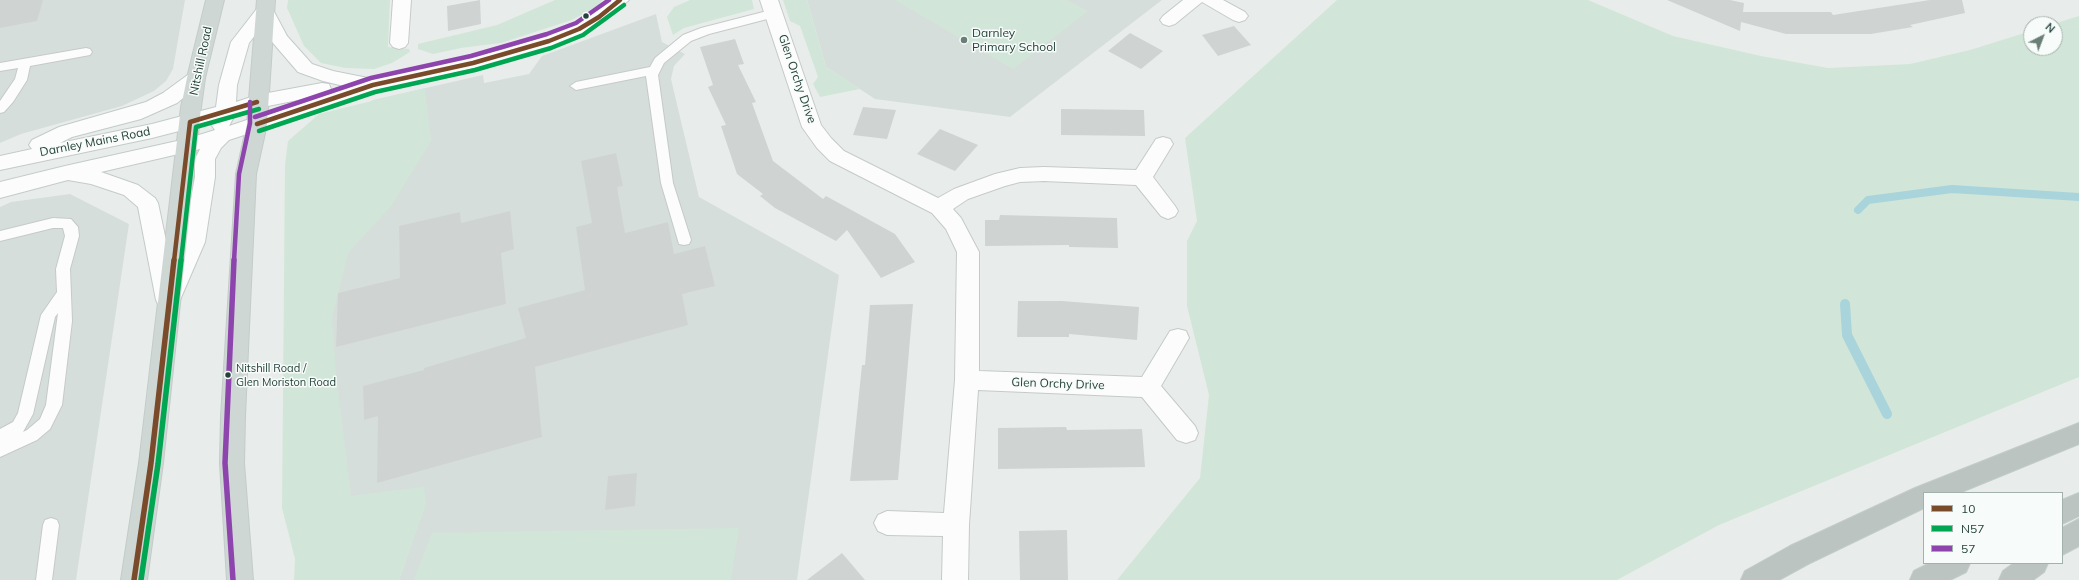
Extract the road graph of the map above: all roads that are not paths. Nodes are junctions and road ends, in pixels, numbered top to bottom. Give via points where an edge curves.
1 (215, 0) edge
2 (402, 0) edge
3 (620, 0) edge
4 (1194, 0) edge
5 (1209, 0) edge
6 (265, 5) edge
7 (772, 6) edge
8 (1239, 16) dead end
9 (1169, 20) dead end
10 (399, 43) dead end
11 (86, 52) dead end
12 (25, 62) junction
13 (0, 67) edge
14 (654, 71) junction
15 (196, 78) junction
16 (373, 85) junction
17 (576, 86) dead end
18 (5, 98) edge
19 (257, 102) junction
20 (0, 109) edge
21 (225, 112) junction
22 (190, 122) junction
23 (257, 124) junction
24 (222, 135) junction
25 (1163, 144) dead end
26 (188, 146) junction
27 (4, 161) edge
28 (65, 173) junction
29 (1142, 178) junction
30 (0, 190) edge
31 (939, 208) junction
32 (1168, 211) dead end
33 (0, 236) edge
34 (684, 240) dead end
35 (63, 294) junction
36 (168, 303) junction
37 (1178, 338) dead end
38 (968, 380) junction
39 (1148, 387) junction
40 (1186, 433) dead end
41 (2079, 433) edge
42 (0, 437) edge
43 (0, 450) edge
44 (1933, 492) edge
45 (1923, 496) edge
46 (2079, 504) edge
47 (2063, 512) edge
48 (887, 523) dead end
49 (51, 525) dead end
50 (956, 525) junction
51 (2079, 531) edge
52 (2063, 543) edge
53 (1955, 564) edge
54 (2034, 564) edge
55 (44, 580) edge
56 (134, 580) edge
57 (240, 580) edge
58 (955, 580) edge
59 (1754, 580) edge
60 (1923, 580) edge
61 (2012, 580) edge

1 - 15 main road, Nitshill Road
2 - 10 street
3 - 16 street via 592,21 549,41 473,63
4 - 9 street
5 - 8 street
6 - 16 street via 279,39 305,68 335,79
6 - 19 main road
6 - 21 street via 240,42 228,85
7 - 14 lane via 687,38 659,61
7 - 31 street, Glen Orchy Drive via 804,106 812,127 824,143 836,156
11 - 12 lane
12 - 13 lane
12 - 18 lane via 21,80
14 - 17 lane
14 - 34 lane via 652,74 655,106 667,183
15 - 22 main road, Nitshill Road
15 - 27 street via 170,98 153,107 66,132
16 - 19 street via 320,89
16 - 23 street
18 - 20 lane
19 - 21 street
19 - 23 main road
19 - 24 street
21 - 22 street
21 - 26 street via 217,126
22 - 26 main road, Nitshill Road
22 - 27 street, Darnley Mains Road
23 - 24 street
23 - 57 main road via 246,174 232,462
24 - 26 street
24 - 36 street via 205,159 205,177 194,242
25 - 29 street
26 - 28 street, Darnley Mains Road
26 - 36 main road, Nitshill Road
28 - 30 street, Darnley Mains Road
28 - 36 street via 112,183 131,190 148,203
29 - 31 street via 1020,175 961,194
29 - 32 street
31 - 38 street, Glen Orchy Drive via 954,224 968,252
33 - 35 lane via 53,223 66,223 71,228 72,236 63,269
35 - 42 lane via 48,315 25,414 18,427
35 - 43 lane via 65,322 54,405 45,424 32,435
36 - 56 main road, Nitshill Road via 151,463
37 - 39 street
38 - 39 street, Glen Orchy Drive
38 - 50 street, Glen Orchy Drive
39 - 40 street
41 - 44 highway
45 - 59 highway via 1799,555
46 - 47 highway
48 - 50 street
49 - 55 lane
50 - 58 street, Glen Orchy Drive
51 - 52 highway
53 - 60 highway
54 - 61 highway

